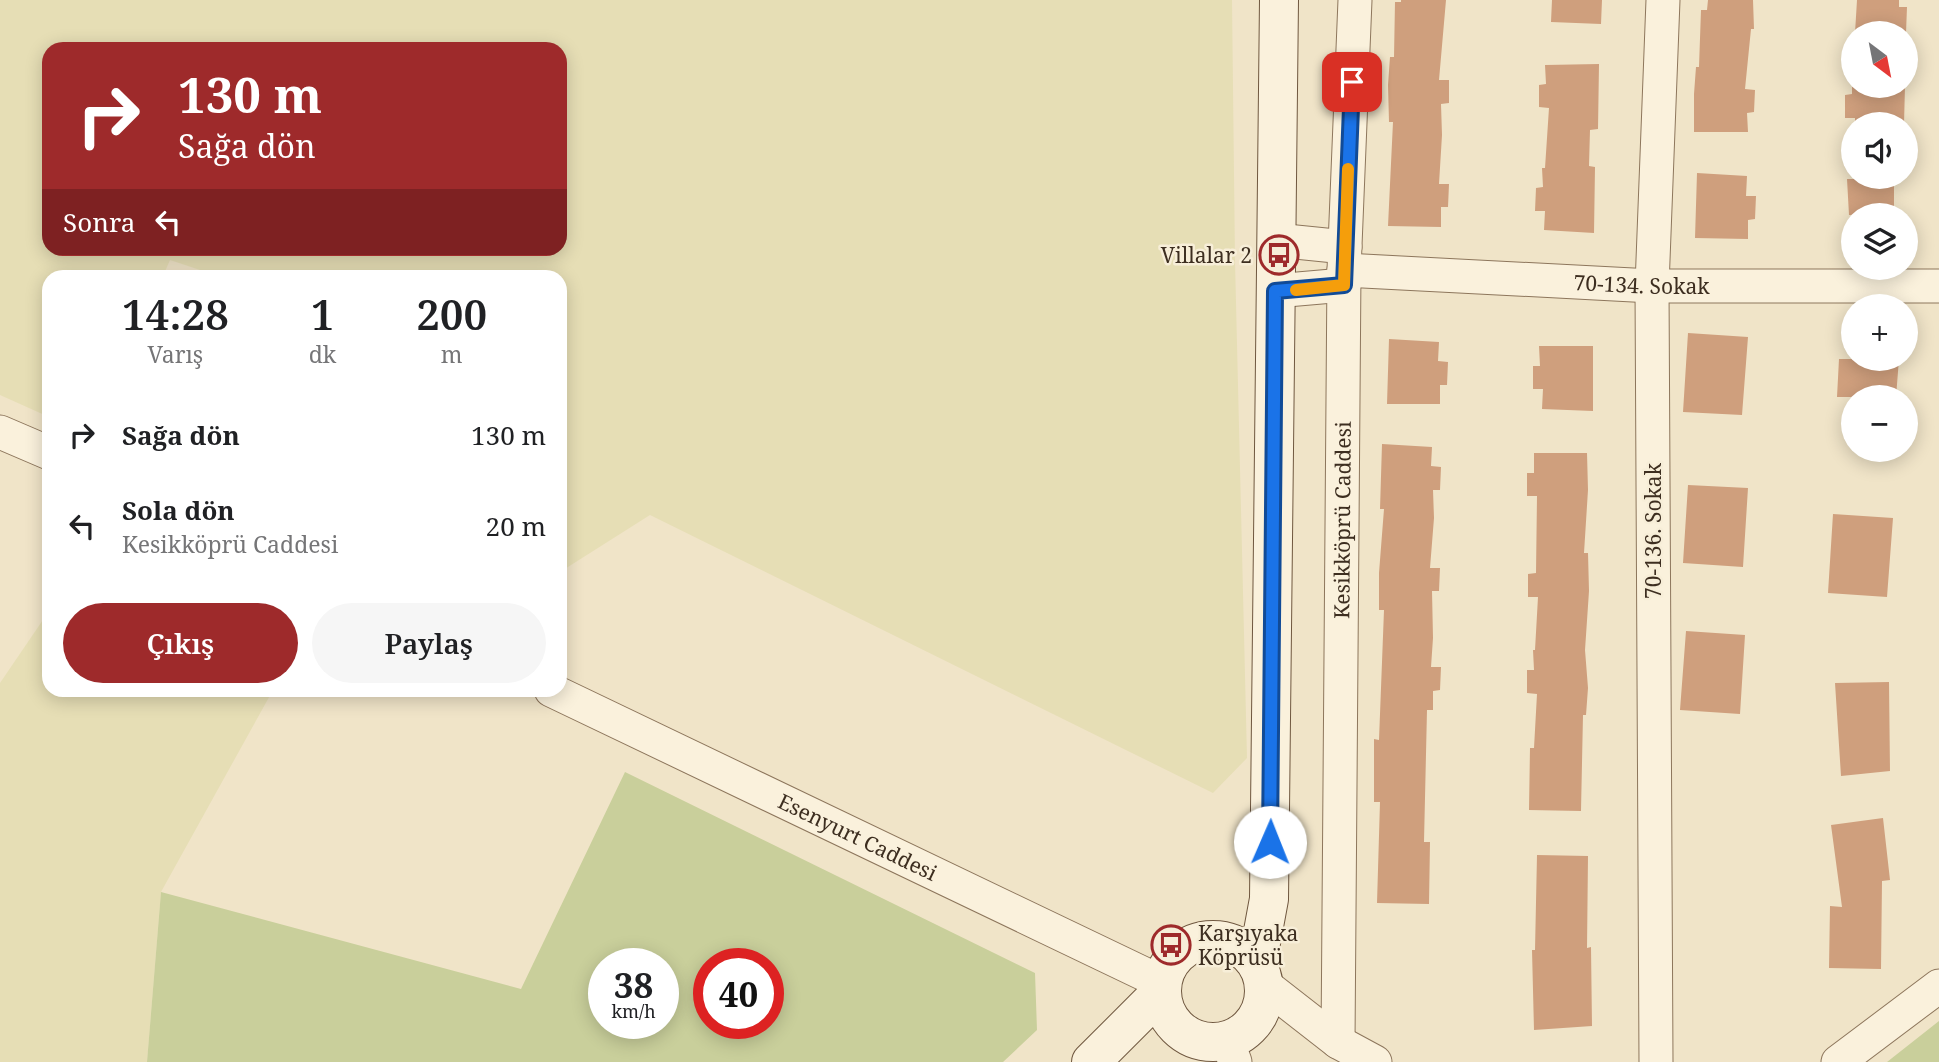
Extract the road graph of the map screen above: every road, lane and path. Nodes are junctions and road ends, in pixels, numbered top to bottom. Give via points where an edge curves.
1 (1279, 0) edge
2 (1355, 0) edge
3 (1663, 0) edge
4 (1276, 240) junction
5 (1344, 267) junction
6 (1652, 286) junction
7 (1939, 286) edge
8 (1275, 291) junction
9 (0, 432) edge
10 (42, 450) edge
11 (565, 697) edge
12 (1261, 975) junction
13 (1939, 986) edge
14 (1162, 987) junction
15 (1338, 1042) junction
16 (1222, 1051) edge
17 (1091, 1062) edge
18 (1375, 1062) edge
19 (1656, 1062) edge
20 (1838, 1062) edge

1 - 4 street
2 - 5 street, Kesikköprü Caddesi
3 - 6 street, 70-136. Sokak
4 - 5 street
4 - 8 street
5 - 6 street, 70-134. Sokak
5 - 8 street
5 - 15 street, Kesikköprü Caddesi
6 - 7 street, 70-134. Sokak
6 - 19 street, 70-136. Sokak
8 - 12 street via 1269,899
9 - 10 street
11 - 14 street, Esenyurt Caddesi
12 - 14 street via 1250,954 1235,944 1200,942 1171,962
12 - 15 street
12 - 16 street via 1263,1003 1255,1020
13 - 20 street
14 - 16 street via 1167,1013 1184,1033
14 - 17 street
15 - 18 street

